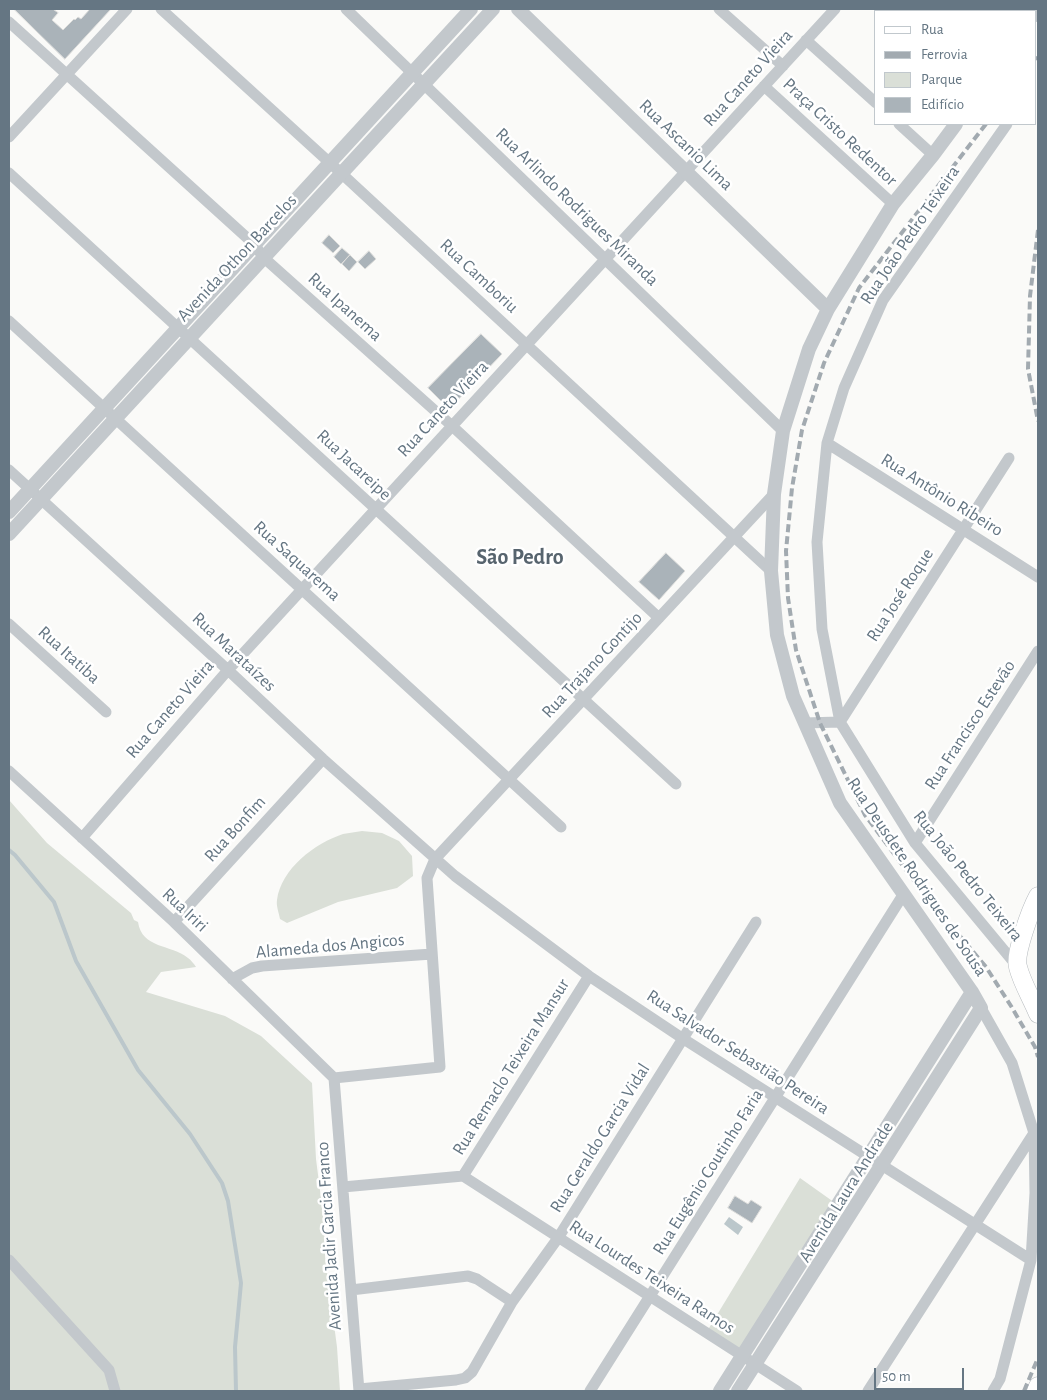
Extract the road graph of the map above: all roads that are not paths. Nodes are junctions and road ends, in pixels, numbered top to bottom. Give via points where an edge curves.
1 (127, 9) edge
2 (161, 9) edge
3 (346, 9) edge
4 (471, 9) edge
5 (493, 9) edge
6 (518, 9) edge
7 (719, 9) edge
8 (835, 9) edge
9 (9, 22) edge
10 (806, 40) junction
11 (783, 66) junction
12 (412, 73) junction
13 (67, 74) junction
14 (424, 84) junction
15 (764, 86) junction
16 (874, 101) edge
17 (900, 125) edge
18 (955, 125) edge
19 (1005, 125) edge
20 (9, 137) edge
21 (933, 155) junction
22 (330, 163) junction
23 (686, 171) junction
24 (9, 173) edge
25 (341, 173) junction
26 (893, 204) junction
27 (255, 244) junction
28 (263, 257) junction
29 (605, 259) junction
30 (828, 309) junction
31 (9, 321) edge
32 (178, 328) junction
33 (189, 338) junction
34 (526, 344) junction
35 (104, 408) junction
36 (115, 418) junction
37 (451, 426) junction
38 (783, 431) junction
39 (827, 443) junction
40 (1010, 458) dead end
41 (9, 470) edge
42 (30, 489) junction
43 (774, 494) junction
44 (40, 499) junction
45 (375, 508) junction
46 (9, 512) edge
47 (963, 529) junction
48 (9, 534) edge
49 (734, 537) junction
50 (771, 571) junction
51 (1038, 577) edge
52 (302, 589) junction
53 (659, 618) junction
54 (9, 624) edge
55 (1038, 651) edge
56 (228, 670) junction
57 (583, 700) junction
58 (106, 712) dead end
59 (840, 722) junction
60 (804, 723) junction
61 (323, 759) junction
62 (9, 771) edge
63 (509, 779) junction
64 (676, 784) dead end
65 (562, 827) dead end
66 (82, 838) junction
67 (914, 843) junction
68 (435, 859) junction
69 (903, 895) junction
70 (1038, 896) edge
71 (1038, 919) edge
72 (174, 922) junction
73 (756, 922) dead end
74 (1022, 939) junction
75 (432, 954) junction
76 (1017, 966) junction
77 (589, 976) junction
78 (232, 979) junction
79 (972, 992) junction
80 (981, 1008) junction
81 (1038, 1014) edge
82 (682, 1038) junction
83 (334, 1078) junction
84 (776, 1097) junction
85 (1034, 1132) junction
86 (868, 1156) junction
87 (882, 1165) junction
88 (463, 1176) junction
89 (343, 1187) junction
90 (975, 1224) junction
91 (558, 1238) junction
92 (9, 1260) edge
93 (1031, 1260) junction
94 (351, 1290) junction
95 (650, 1296) junction
96 (512, 1302) junction
97 (742, 1356) junction
98 (755, 1364) junction
99 (1038, 1386) edge
100 (359, 1390) edge
101 (116, 1391) edge
102 (590, 1391) edge
103 (720, 1391) edge
104 (738, 1391) edge
105 (797, 1391) edge
106 (868, 1391) edge
107 (993, 1391) edge
108 (1036, 1391) edge

1 - 13 street
2 - 22 street, Rua Camboriu
3 - 12 street, Rua Arlindo Rodrigues Miranda
4 - 12 street, Avenida Othon Barcelos
5 - 14 street, Avenida Othon Barcelos
6 - 23 street, Rua Ascanio Lima
7 - 11 street
8 - 10 street, Rua Caneto Vieira
9 - 13 street, Rua Ipanema
10 - 11 street, Rua Caneto Vieira
10 - 16 street
11 - 15 street, Rua Caneto Vieira
12 - 14 street, Rua Arlindo Rodrigues Miranda
12 - 22 street, Avenida Othon Barcelos
13 - 20 street
13 - 27 street, Rua Ipanema
14 - 25 street, Avenida Othon Barcelos
14 - 29 street, Rua Arlindo Rodrigues Miranda
15 - 23 street, Rua Caneto Vieira
15 - 26 street, Praça Cristo Redentor
17 - 21 street
18 - 21 street, Rua Deusdete Rodrigues de Sousa
19 - 39 street, Rua João Pedro Teixeira via 883,300 844,388
21 - 26 street, Rua Deusdete Rodrigues de Sousa
22 - 25 street, Rua Camboriu
22 - 27 street, Avenida Othon Barcelos
23 - 29 street, Rua Caneto Vieira
23 - 30 street, Rua Ascanio Lima
24 - 32 street, Rua Jacareipe
25 - 28 street, Avenida Othon Barcelos
25 - 34 street, Rua Camboriu
26 - 30 street, Rua Deusdete Rodrigues de Sousa
27 - 28 street, Rua Ipanema
27 - 32 street, Avenida Othon Barcelos
28 - 33 street, Avenida Othon Barcelos
28 - 37 street, Rua Ipanema
29 - 34 street, Rua Caneto Vieira
29 - 38 street, Rua Arlindo Rodrigues Miranda
30 - 38 street, Rua Deusdete Rodrigues de Sousa via 809,349
31 - 35 street, Rua Saquarema
32 - 33 street, Rua Jacareipe
32 - 35 street, Avenida Othon Barcelos
33 - 36 street, Avenida Othon Barcelos
33 - 45 street, Rua Jacareipe
34 - 37 street, Rua Caneto Vieira
34 - 49 street, Rua Camboriu
35 - 36 street, Rua Saquarema
35 - 42 street, Avenida Othon Barcelos
36 - 44 street, Avenida Othon Barcelos
36 - 52 street, Rua Saquarema
37 - 45 street, Rua Caneto Vieira
37 - 53 street, Rua Ipanema
38 - 43 street, Rua Deusdete Rodrigues de Sousa
39 - 47 street, Rua Antônio Ribeiro
39 - 59 street, Rua João Pedro Teixeira via 817,542 822,629
40 - 47 street, Rua José Roque
41 - 42 street, Rua Marataízes
42 - 44 street, Rua Marataízes
42 - 46 street, Avenida Othon Barcelos
43 - 49 street, Rua Trajano Gontijo
43 - 50 street, Rua Deusdete Rodrigues de Sousa
44 - 48 street, Avenida Othon Barcelos
44 - 56 street, Rua Marataízes
45 - 52 street, Rua Caneto Vieira
45 - 57 street, Rua Jacareipe
47 - 51 street, Rua Antônio Ribeiro
47 - 59 street, Rua José Roque
49 - 50 street, Rua Camboriu
49 - 53 street, Rua Trajano Gontijo
50 - 60 street, Rua Deusdete Rodrigues de Sousa via 777,635 793,696
52 - 56 street, Rua Caneto Vieira
52 - 63 street, Rua Saquarema
53 - 57 street, Rua Trajano Gontijo
54 - 58 street, Rua Itatiba
55 - 67 street, Rua Francisco Estevão
56 - 61 street, Rua Marataízes
56 - 66 street, Rua Caneto Vieira
57 - 63 street, Rua Trajano Gontijo
57 - 64 street, Rua Jacareipe
59 - 60 street
59 - 67 street, Rua João Pedro Teixeira
60 - 69 street, Rua Deusdete Rodrigues de Sousa via 840,803
61 - 68 street, Rua Marataízes
61 - 72 street, Rua Bonfim
62 - 66 street, Rua Iriri
63 - 65 street, Rua Saquarema
63 - 68 street, Rua Trajano Gontijo
66 - 72 street, Rua Iriri
67 - 76 street, Rua João Pedro Teixeira
68 - 75 street via 427,878
68 - 77 street, Rua Salvador Sebastião Pereira
69 - 79 street, Rua Deusdete Rodrigues de Sousa
69 - 84 street, Rua Eugênio Coutinho Faria
70 - 74 main road
71 - 74 main road
72 - 78 street, Rua Iriri
73 - 82 street, Rua Geraldo Garcia Vidal
74 - 76 main road
75 - 78 street, Alameda dos Angicos via 262,966
75 - 83 street via 440,1066
76 - 81 main road
77 - 82 street, Rua Salvador Sebastião Pereira
77 - 88 street, Rua Remaclo Teixeira Mansur
78 - 83 street, Rua Iriri
79 - 80 street, Rua Deusdete Rodrigues de Sousa
79 - 86 street, Avenida Laura Andrade
80 - 85 street, Rua Deusdete Rodrigues de Sousa via 1012,1064
80 - 87 street, Avenida Laura Andrade
82 - 84 street, Rua Salvador Sebastião Pereira
82 - 91 street, Rua Geraldo Garcia Vidal
83 - 89 street, Avenida Jadir Garcia Franco
84 - 86 street, Rua Salvador Sebastião Pereira
84 - 95 street, Rua Eugênio Coutinho Faria
85 - 90 street
85 - 93 street, Rua Deusdete Rodrigues de Sousa
86 - 87 street, Rua Salvador Sebastião Pereira
86 - 97 street, Avenida Laura Andrade
87 - 90 street, Rua Salvador Sebastião Pereira
87 - 98 street, Avenida Laura Andrade
88 - 89 street
88 - 91 street, Rua Lourdes Teixeira Ramos
89 - 94 street, Avenida Jadir Garcia Franco
90 - 93 street, Rua Salvador Sebastião Pereira
90 - 106 street
91 - 95 street, Rua Lourdes Teixeira Ramos
91 - 96 street, Rua Geraldo Garcia Vidal
92 - 101 street via 108,1370
93 - 107 street, Rua Deusdete Rodrigues de Sousa via 1000,1379
94 - 96 street via 468,1276 477,1278
94 - 100 street, Avenida Jadir Garcia Franco
95 - 97 street, Rua Lourdes Teixeira Ramos
95 - 102 street, Rua Eugênio Coutinho Faria
96 - 100 street, Rua Geraldo Garcia Vidal via 472,1372 465,1378
97 - 98 street, Rua Lourdes Teixeira Ramos
97 - 103 street, Avenida Laura Andrade
98 - 104 street, Avenida Laura Andrade
98 - 105 street, Rua Lourdes Teixeira Ramos
99 - 108 main road

